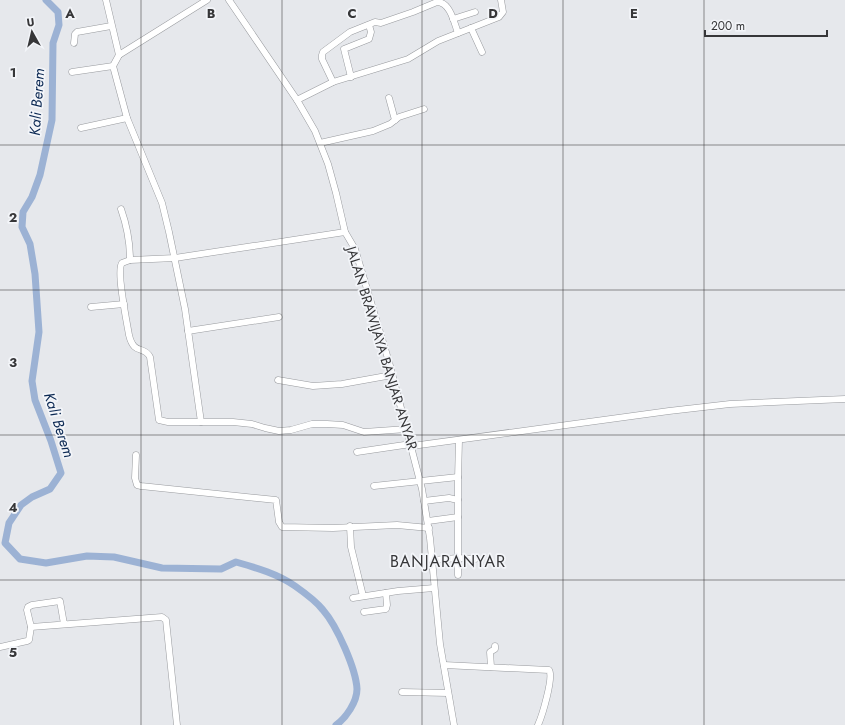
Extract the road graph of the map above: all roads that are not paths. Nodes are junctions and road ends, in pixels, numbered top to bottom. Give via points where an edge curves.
1 (106, 0) edge
2 (207, 0) edge
3 (501, 0) edge
4 (231, 1) edge
5 (475, 12) dead end
6 (453, 19) junction
7 (369, 25) junction
8 (112, 26) junction
9 (471, 28) junction
10 (458, 33) junction
11 (74, 43) dead end
12 (482, 52) dead end
13 (118, 55) junction
14 (113, 66) junction
15 (72, 72) dead end
16 (351, 77) junction
17 (333, 82) junction
18 (389, 98) dead end
19 (297, 100) junction
20 (424, 109) dead end
21 (127, 118) junction
22 (395, 120) junction
23 (81, 128) dead end
24 (320, 143) junction
25 (121, 208) dead end
26 (345, 232) junction
27 (175, 258) junction
28 (130, 260) junction
29 (124, 304) junction
30 (91, 307) dead end
31 (279, 317) dead end
32 (188, 330) junction
33 (392, 375) junction
34 (278, 380) dead end
35 (845, 399) edge
36 (200, 422) junction
37 (407, 429) junction
38 (459, 440) junction
39 (411, 445) junction
40 (357, 452) dead end
41 (136, 455) dead end
42 (458, 477) junction
43 (420, 482) junction
44 (374, 486) dead end
45 (458, 500) junction
46 (424, 501) junction
47 (458, 517) junction
48 (428, 520) junction
49 (350, 526) junction
50 (429, 528) junction
51 (458, 558) junction
52 (475, 559) dead end
53 (432, 560) junction
54 (458, 575) dead end
55 (434, 588) junction
56 (386, 593) junction
57 (363, 596) junction
58 (353, 598) dead end
59 (364, 612) dead end
60 (64, 624) junction
61 (31, 627) junction
62 (495, 646) dead end
63 (0, 647) edge
64 (444, 665) junction
65 (491, 667) junction
66 (402, 692) dead end
67 (448, 693) junction
68 (177, 725) edge
69 (454, 725) edge
70 (538, 725) edge

1 - 8 street
2 - 13 street
3 - 9 street via 503,12 499,17
4 - 19 street, JALAN BRAWIJAYA BANJAR ANYAR
5 - 6 street
6 - 7 street via 443,3 437,2 414,12
6 - 10 street
7 - 16 street via 369,39 344,49
7 - 17 street via 344,35 323,52 322,59
8 - 11 street via 77,32
8 - 13 street
9 - 10 street
9 - 12 street
10 - 16 street via 438,41 408,59
13 - 14 street
14 - 15 street
14 - 21 street
16 - 17 street
17 - 19 street
18 - 22 street
19 - 24 street, JALAN BRAWIJAYA BANJAR ANYAR
20 - 22 street
21 - 23 street
21 - 27 street via 162,203
22 - 24 street via 373,131
24 - 26 street, JALAN BRAWIJAYA BANJAR ANYAR
25 - 28 street via 127,227
26 - 27 street
26 - 33 street, JALAN BRAWIJAYA BANJAR ANYAR via 355,249
27 - 28 street
27 - 32 street
28 - 29 street via 120,266
29 - 30 street
29 - 36 street via 132,344 134,348 148,353 150,357 158,420
31 - 32 street
32 - 36 street
33 - 34 street via 342,384 313,386
33 - 37 street, JALAN BRAWIJAYA BANJAR ANYAR
35 - 38 street via 730,404
36 - 37 street via 233,422 279,430 291,430 312,424 343,425 364,432
37 - 39 street, JALAN BRAWIJAYA BANJAR ANYAR
38 - 39 street
38 - 42 street
39 - 40 street
39 - 43 street, JALAN BRAWIJAYA BANJAR ANYAR
41 - 49 street via 137,485 276,500 282,527
42 - 43 street
42 - 45 street
43 - 44 street
43 - 46 street, JALAN BRAWIJAYA BANJAR ANYAR
45 - 46 street via 449,498
45 - 47 street
46 - 48 street, JALAN BRAWIJAYA BANJAR ANYAR
47 - 48 street
47 - 51 street
48 - 50 street, JALAN BRAWIJAYA BANJAR ANYAR
49 - 50 street via 397,525
49 - 57 street via 352,553
50 - 53 street, JALAN BRAWIJAYA BANJAR ANYAR
51 - 52 street
51 - 53 street
51 - 54 street
53 - 55 street, JALAN BRAWIJAYA BANJAR ANYAR
55 - 56 street
55 - 64 street, JALAN BRAWIJAYA BANJAR ANYAR
56 - 57 street
56 - 59 street via 386,609
57 - 58 street
60 - 61 street
60 - 61 street via 60,601 28,607
60 - 68 street via 165,618
61 - 63 street via 27,642
62 - 65 street via 490,652
64 - 65 street
64 - 67 street, JALAN BRAWIJAYA BANJAR ANYAR
65 - 70 street via 546,669 550,672 545,704
66 - 67 street
67 - 69 street, JALAN BRAWIJAYA BANJAR ANYAR

